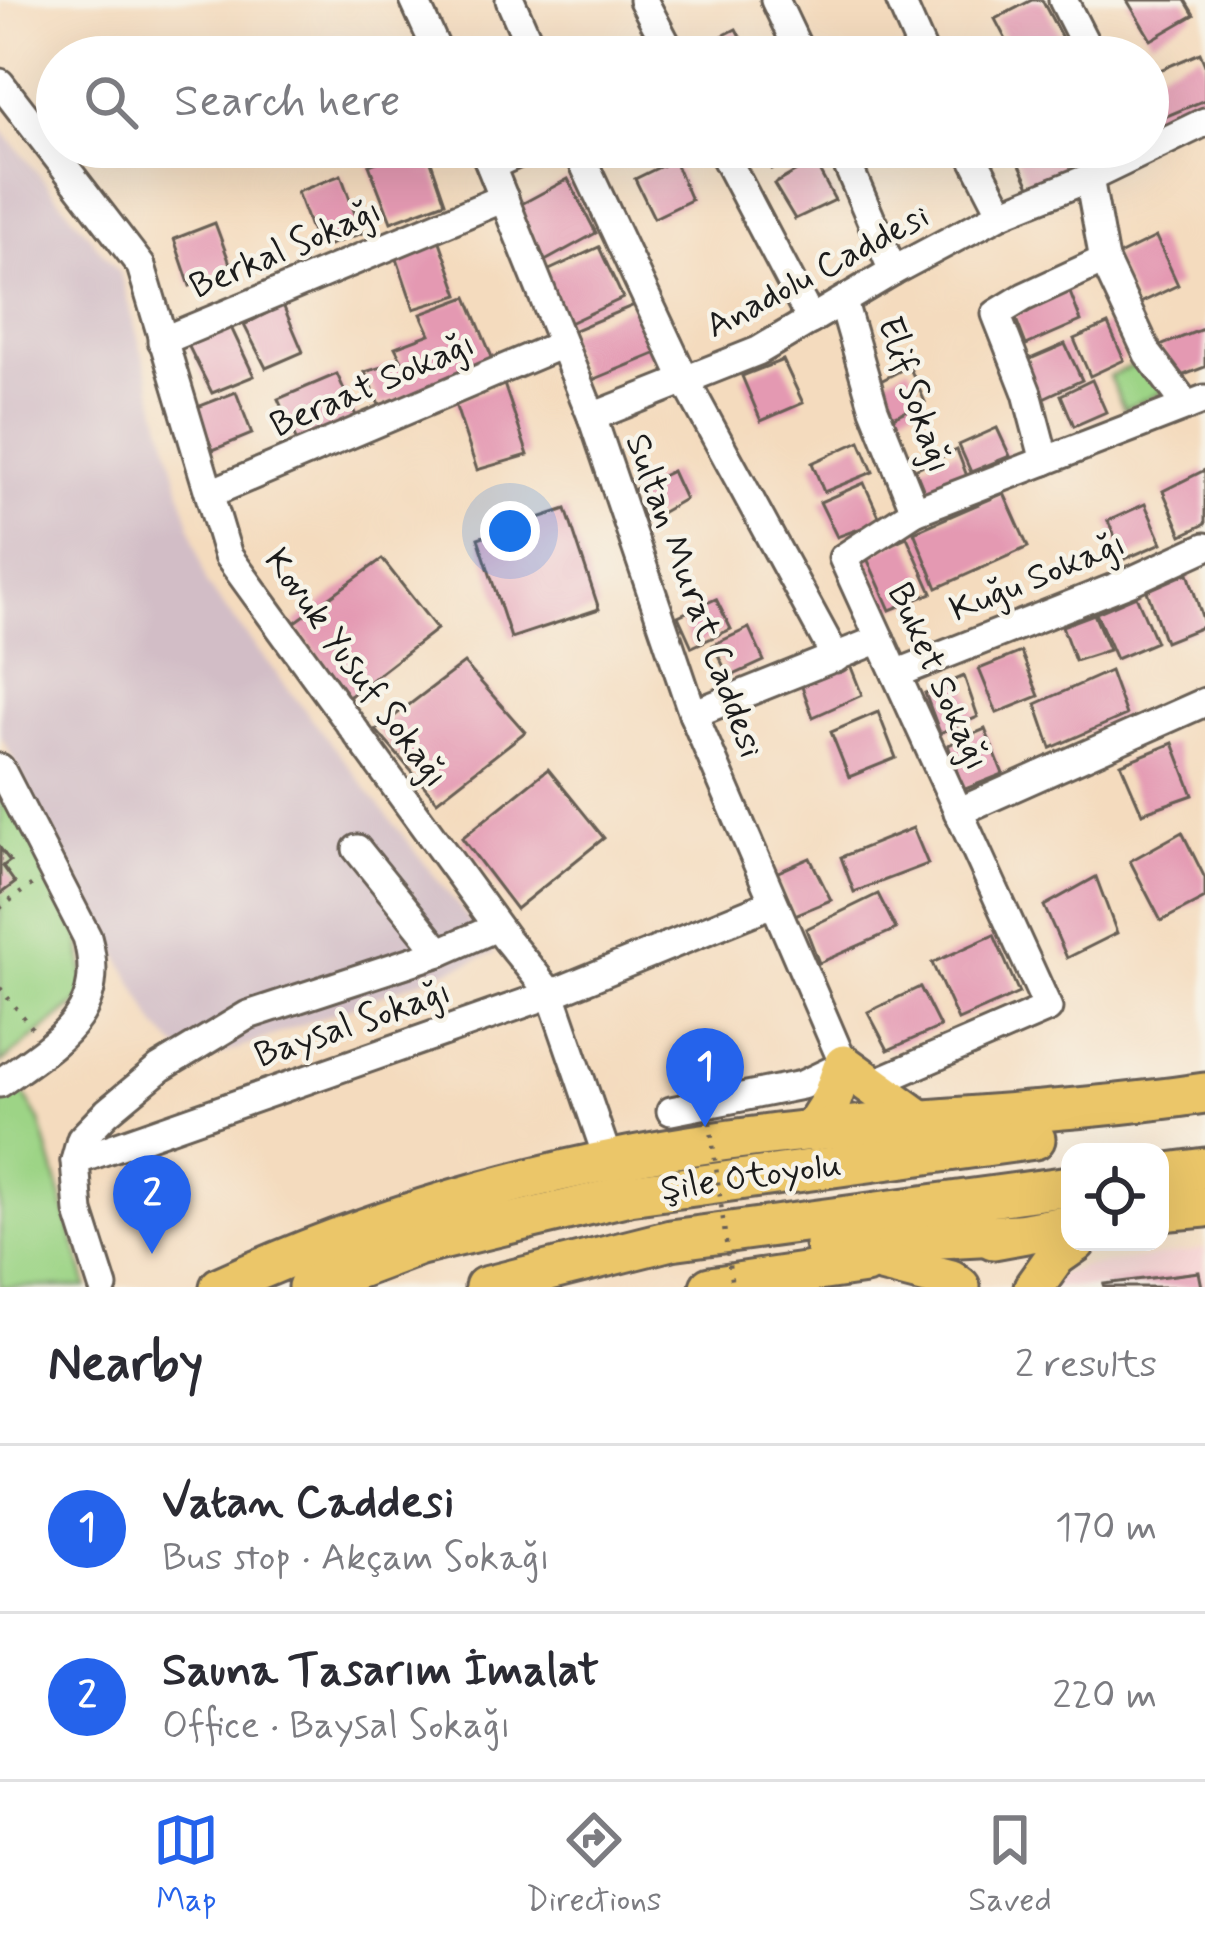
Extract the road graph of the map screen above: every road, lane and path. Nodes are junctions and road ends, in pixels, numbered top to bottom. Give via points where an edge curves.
1 (414, 0) edge
2 (510, 0) edge
3 (643, 0) edge
4 (775, 0) edge
5 (900, 0) edge
6 (1063, 0) edge
7 (430, 36) edge
8 (526, 36) edge
9 (662, 36) edge
10 (792, 36) edge
11 (916, 36) edge
12 (1081, 36) edge
13 (0, 83) edge
14 (1205, 122) edge
15 (36, 130) edge
16 (1169, 138) edge
17 (65, 168) edge
18 (492, 168) edge
19 (585, 168) edge
20 (731, 168) edge
21 (849, 168) edge
22 (979, 168) edge
23 (1108, 168) edge
24 (1089, 178) junction
25 (504, 198) junction
26 (1002, 213) junction
27 (1104, 260) junction
28 (892, 271) junction
29 (843, 302) junction
30 (811, 320) junction
31 (162, 341) junction
32 (562, 344) junction
33 (685, 380) junction
34 (1196, 403) edge
35 (592, 417) junction
36 (1045, 461) junction
37 (211, 494) junction
38 (915, 512) junction
39 (1205, 548) edge
40 (880, 639) junction
41 (836, 658) junction
42 (896, 674) junction
43 (1205, 702) edge
44 (693, 714) junction
45 (0, 768) edge
46 (958, 812) junction
47 (357, 849) dead end
48 (52, 869) junction
49 (773, 903) junction
50 (0, 908) edge
51 (497, 927) junction
52 (440, 952) junction
53 (0, 988) edge
54 (551, 994) junction
55 (48, 1048) junction
56 (856, 1076) junction
57 (0, 1083) edge
58 (1205, 1094) edge
59 (671, 1112) dead end
60 (1205, 1118) edge
61 (710, 1122) dead end
62 (812, 1131) junction
63 (926, 1137) junction
64 (75, 1161) junction
65 (609, 1162) junction
66 (1205, 1168) edge
67 (1061, 1187) edge
68 (1169, 1196) edge
69 (1169, 1203) edge
70 (1205, 1207) edge
71 (1061, 1227) edge
72 (1017, 1234) junction
73 (1063, 1251) edge
74 (881, 1262) junction
75 (103, 1287) edge
76 (220, 1287) edge
77 (308, 1287) edge
78 (485, 1287) edge
79 (546, 1287) edge
80 (710, 1287) edge
81 (732, 1287) edge
82 (960, 1287) edge
83 (1034, 1287) edge

1 - 7 street
2 - 8 street
3 - 9 street
4 - 10 street
5 - 11 street
6 - 12 street
13 - 15 street, Kovuk Yusuf Sokağı
14 - 16 street, Anadolu Caddesi
17 - 31 street, Kovuk Yusuf Sokağı via 141,266
18 - 25 street, Sultan Murat Caddesi
19 - 33 street
20 - 30 street
21 - 28 street
22 - 26 street
23 - 24 street, Anadolu Caddesi
24 - 26 street, Anadolu Caddesi
24 - 27 street
25 - 31 street, Berkal Sokağı
25 - 32 street, Sultan Murat Caddesi
26 - 28 street, Anadolu Caddesi
27 - 34 street via 1148,354
27 - 36 street via 996,314
28 - 29 street, Anadolu Caddesi
29 - 30 street, Anadolu Caddesi
29 - 38 street, Elif Sokağı
30 - 33 street, Anadolu Caddesi
31 - 37 street, Kovuk Yusuf Sokağı
32 - 35 street, Sultan Murat Caddesi
32 - 37 street, Beraat Sokağı
33 - 35 street, Anadolu Caddesi
33 - 41 street
34 - 36 street, Buket Sokağı
35 - 44 street, Sultan Murat Caddesi
36 - 38 street, Buket Sokağı
37 - 51 street, Kovuk Yusuf Sokağı via 228,556
38 - 40 street, Buket Sokağı via 844,558
39 - 42 street, Kuğu Sokağı
40 - 41 street
40 - 42 street, Buket Sokağı
41 - 44 street
42 - 46 street, Buket Sokağı
43 - 46 street
44 - 49 street, Sultan Murat Caddesi
45 - 48 street
46 - 56 street, Buket Sokağı via 1048,1008
47 - 52 street
48 - 50 path
48 - 55 street via 95,965 91,999
49 - 54 street, Baysal Sokağı
49 - 56 street, Sultan Murat Caddesi
51 - 52 street
51 - 54 street, Kovuk Yusuf Sokağı
52 - 64 street via 248,1016 160,1068 107,1112 80,1139
53 - 55 path
54 - 64 street, Baysal Sokağı
54 - 65 street, Kovuk Yusuf Sokağı
55 - 57 street
56 - 59 street
56 - 62 highway
56 - 63 highway
58 - 63 highway
60 - 63 highway, Şile Otoyolu
61 - 81 path, bridge
62 - 63 highway
62 - 65 highway
63 - 77 highway, Şile Otoyolu via 420,1245
64 - 75 street via 79,1212
65 - 76 highway via 404,1216
66 - 68 highway
67 - 78 highway, Şile Otoyolu via 671,1240
69 - 70 highway
71 - 72 highway
72 - 74 highway
72 - 79 highway via 845,1241
73 - 83 highway
74 - 80 highway
74 - 82 highway

